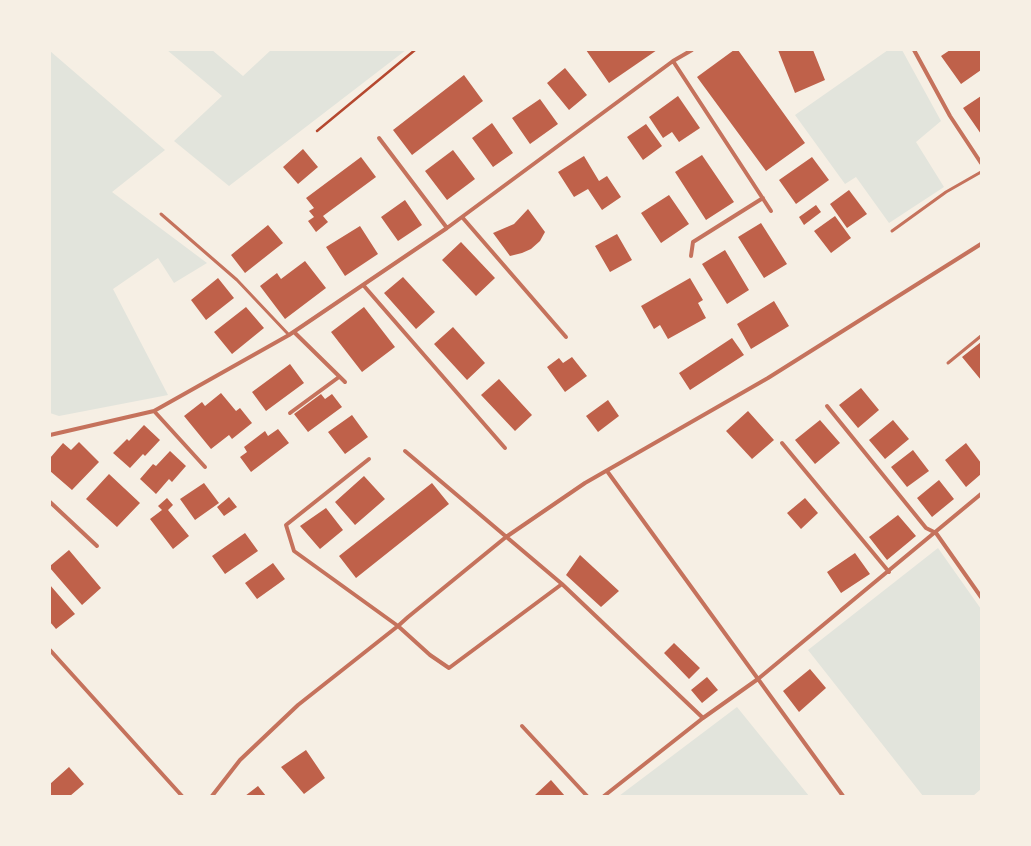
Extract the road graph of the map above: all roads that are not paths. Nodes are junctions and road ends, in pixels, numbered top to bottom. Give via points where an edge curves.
1 (692, 50) edge
2 (914, 50) edge
3 (673, 61) junction
4 (379, 138) dead end
5 (981, 163) edge
6 (981, 172) edge
7 (763, 198) junction
8 (771, 211) dead end
9 (161, 214) dead end
10 (462, 217) junction
11 (447, 228) junction
12 (892, 232) dead end
13 (981, 244) edge
14 (690, 256) dead end
15 (364, 286) junction
16 (294, 332) junction
17 (289, 335) junction
18 (981, 336) edge
19 (566, 337) dead end
20 (948, 363) dead end
21 (339, 377) junction
22 (345, 382) dead end
23 (827, 406) dead end
24 (154, 411) junction
25 (290, 413) dead end
26 (50, 435) edge
27 (782, 443) dead end
28 (506, 448) dead end
29 (405, 451) dead end
30 (369, 459) dead end
31 (205, 467) dead end
32 (607, 471) junction
33 (981, 494) edge
34 (50, 502) edge
35 (936, 533) junction
36 (506, 537) junction
37 (97, 546) dead end
38 (888, 572) junction
39 (562, 584) junction
40 (981, 597) edge
41 (398, 626) junction
42 (50, 650) edge
43 (758, 679) junction
44 (703, 718) junction
45 (522, 726) dead end
46 (182, 796) edge
47 (212, 796) edge
48 (587, 796) edge
49 (604, 796) edge
50 (843, 796) edge

1 - 3 street
2 - 5 street via 950,116
3 - 7 street
3 - 10 street
4 - 11 street
6 - 12 lane via 946,192
7 - 8 street
7 - 14 street via 693,242
9 - 17 lane via 237,280
10 - 11 street
10 - 19 street
11 - 15 street
13 - 32 street via 768,378
15 - 16 street
15 - 28 street
16 - 17 street
16 - 21 street
17 - 24 street
18 - 20 lane
21 - 22 street
21 - 25 street
23 - 35 street via 926,528
24 - 26 street
24 - 31 street
27 - 38 street
29 - 36 street
30 - 41 street via 286,525 294,551
32 - 36 street
32 - 43 street
33 - 35 street
34 - 37 street
35 - 38 street
35 - 40 street
36 - 39 street
36 - 41 street
38 - 43 street
39 - 41 street via 449,668 430,655
39 - 44 street
41 - 47 street via 298,705 240,760
42 - 46 street
43 - 44 street
43 - 50 street
44 - 49 street
45 - 48 street

